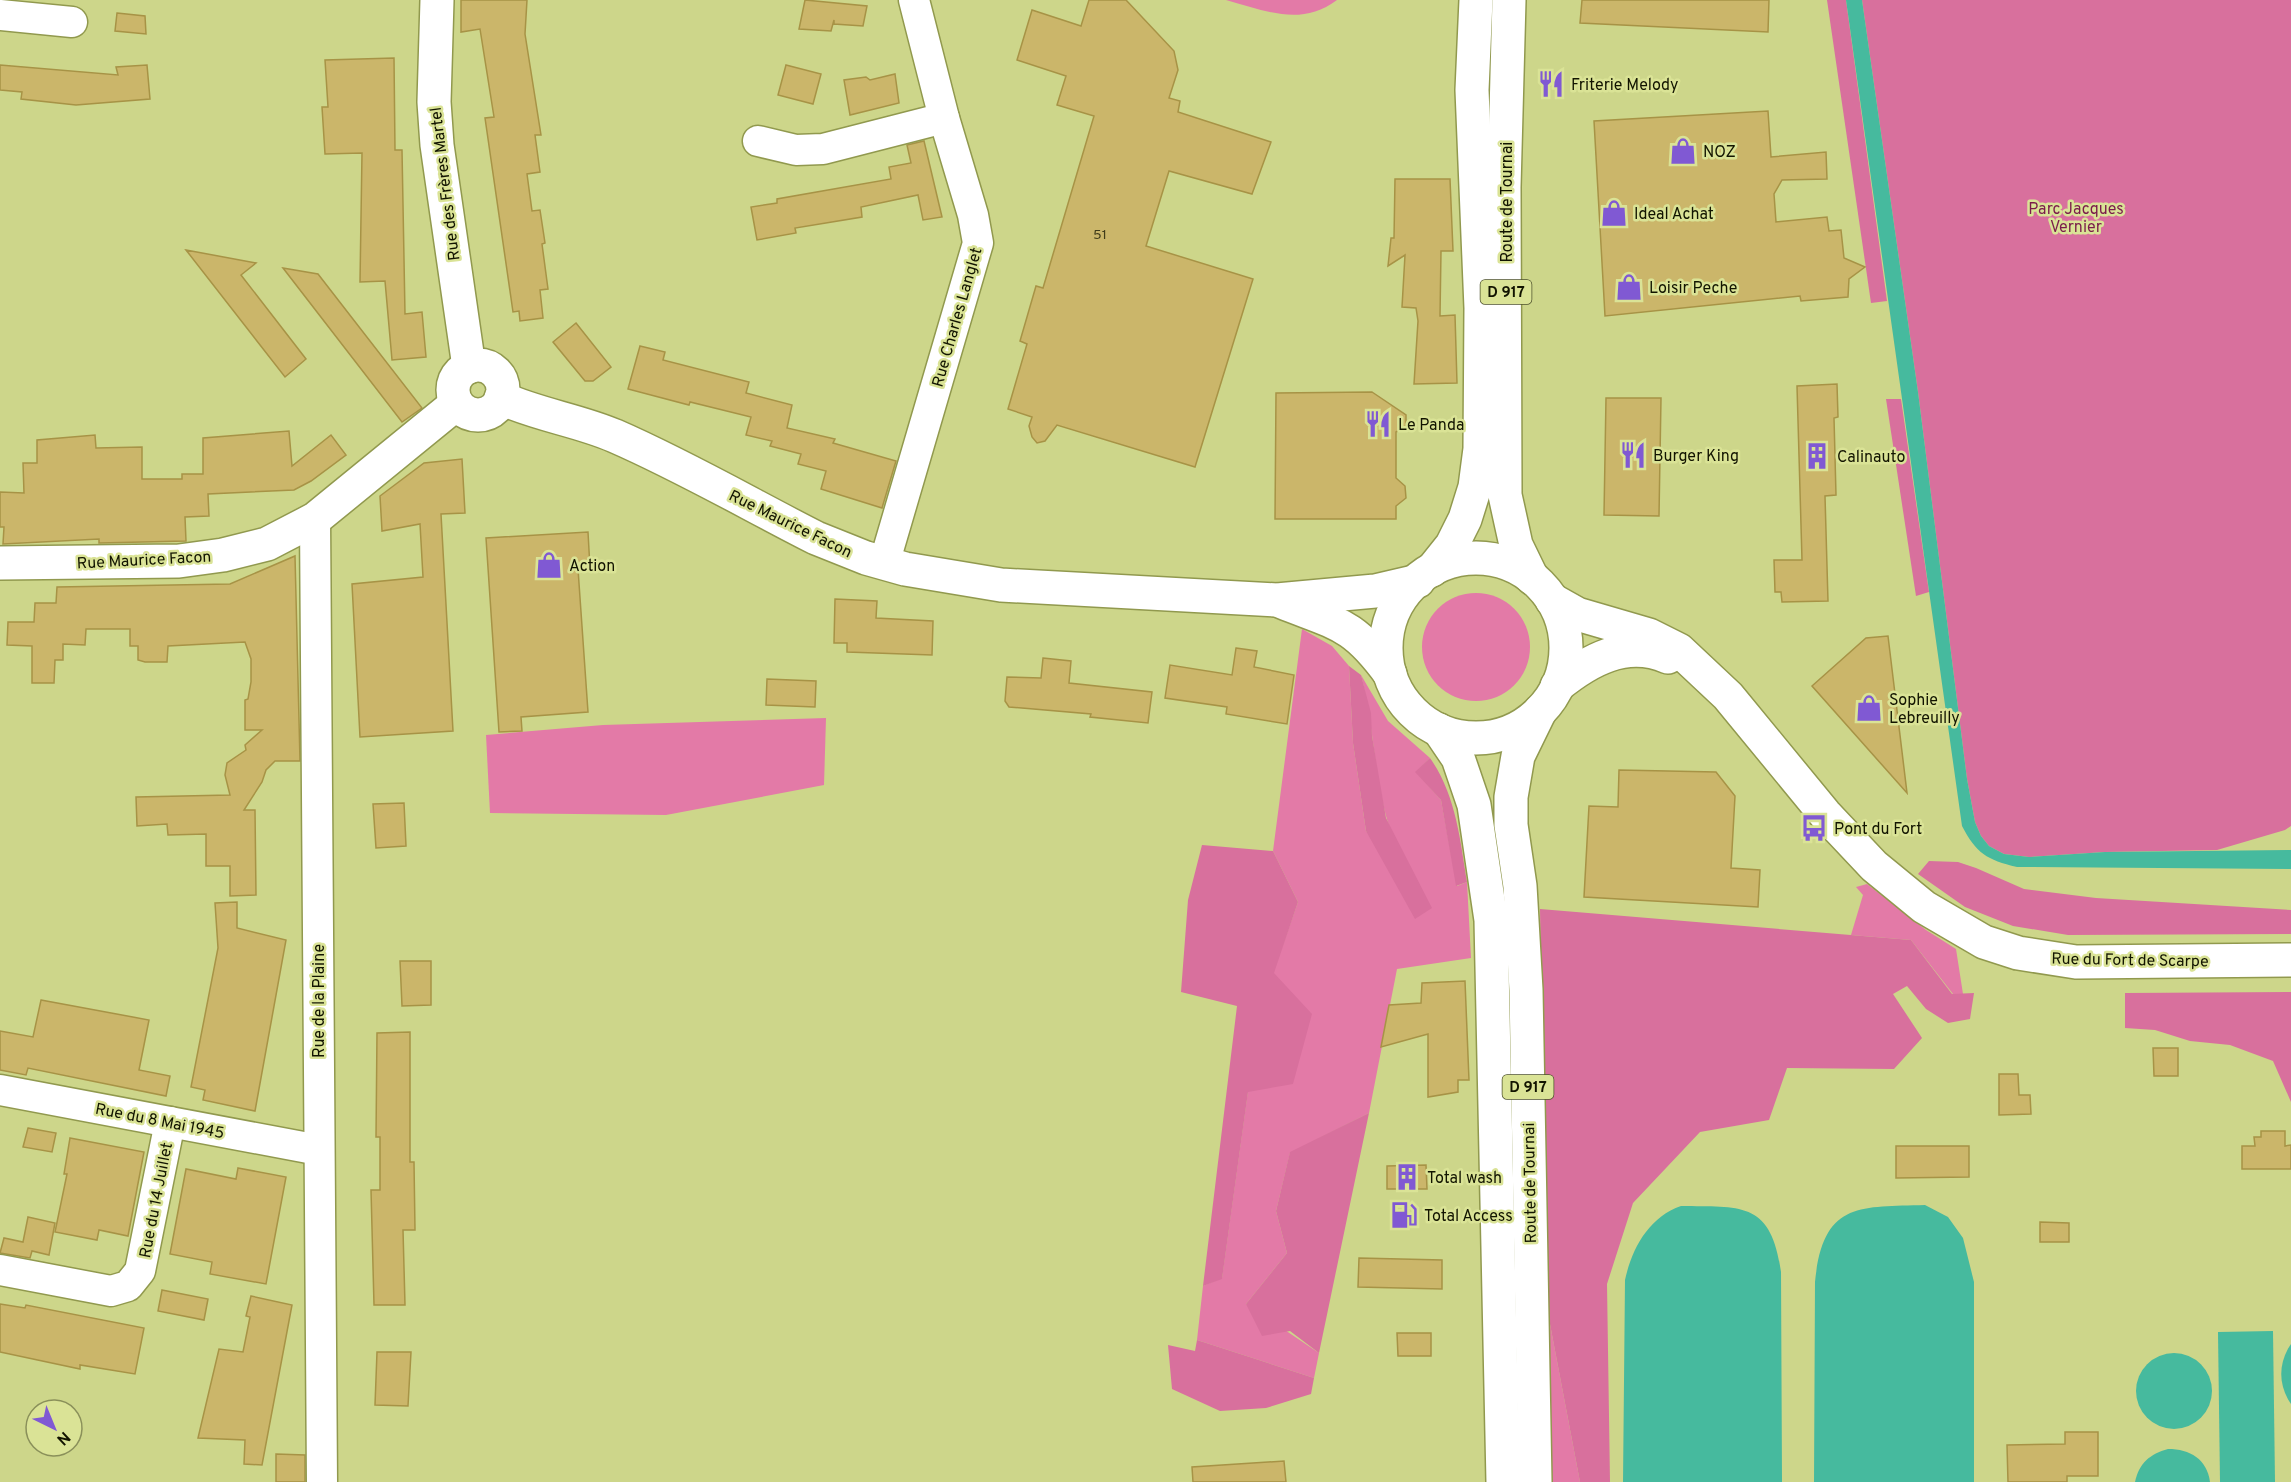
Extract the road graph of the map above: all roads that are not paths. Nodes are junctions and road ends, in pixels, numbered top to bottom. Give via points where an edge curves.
1 (436, 0) edge
2 (915, 0) edge
3 (1476, 0) edge
4 (1509, 0) edge
5 (0, 15) edge
6 (72, 22) dead end
7 (944, 118) junction
8 (759, 141) dead end
9 (469, 367) junction
10 (501, 398) junction
11 (456, 404) junction
12 (315, 519) junction
13 (0, 563) edge
14 (884, 564) junction
15 (1425, 576) junction
16 (1542, 589) junction
17 (1277, 600) junction
18 (1390, 674) junction
19 (1718, 686) junction
20 (1549, 699) junction
21 (1439, 730) junction
22 (2291, 960) edge
23 (0, 1090) edge
24 (170, 1122) junction
25 (320, 1150) junction
26 (0, 1270) edge
27 (322, 1482) edge
28 (1503, 1482) edge
29 (1535, 1482) edge

1 - 9 main road, Rue des Frères Martel via 436,145
2 - 7 street, Rue Charles Langlet
3 - 15 main road, Route de Tournai / D 917 via 1472,100 1481,308 1480,449 1475,487 1465,519 1452,545
4 - 16 main road, Route de Tournai / D 917 via 1504,187 1505,495 1516,545
5 - 6 street
7 - 8 street via 823,149 796,150
7 - 14 street, Rue Charles Langlet via 978,243
9 - 10 main road via 482,365 495,372 502,384
9 - 11 main road via 458,374 453,385
10 - 11 main road via 494,410 481,415 467,413
10 - 14 main road, Rue Maurice Facon via 615,436 816,538
11 - 12 main road, Rue Maurice Facon
12 - 13 main road, Rue Maurice Facon via 267,544 202,559
12 - 25 street, Rue de la Plaine
14 - 17 main road, Rue Maurice Facon via 1001,585
15 - 16 main road via 1454,561 1490,560 1513,566
15 - 17 main road, Rue Maurice Facon via 1375,591
15 - 18 main road via 1401,600 1390,624
16 - 19 main road, Rue du Fort de Scarpe via 1577,614 1665,642 1695,663
16 - 20 main road via 1562,620 1566,642 1564,665
17 - 18 main road, Rue Maurice Facon via 1354,633
18 - 21 main road via 1409,708
19 - 20 main road, Rue du Fort de Scarpe via 1663,655 1629,650 1599,658
19 - 22 main road, Rue du Fort de Scarpe via 1864,856 1924,907 1984,942 2018,953 2076,962
20 - 21 main road via 1519,727 1497,736 1473,738
20 - 29 main road, Route de Tournai / D 917 via 1518,756 1511,797 1526,990
21 - 28 main road, Route de Tournai / D 917 via 1458,758 1474,805 1491,920
23 - 24 street, Rue du 8 Mai 1945
24 - 25 street, Rue du 8 Mai 1945
24 - 26 street, Rue du 14 Juillet via 141,1271 128,1286 111,1291
25 - 27 street, Rue de la Plaine

